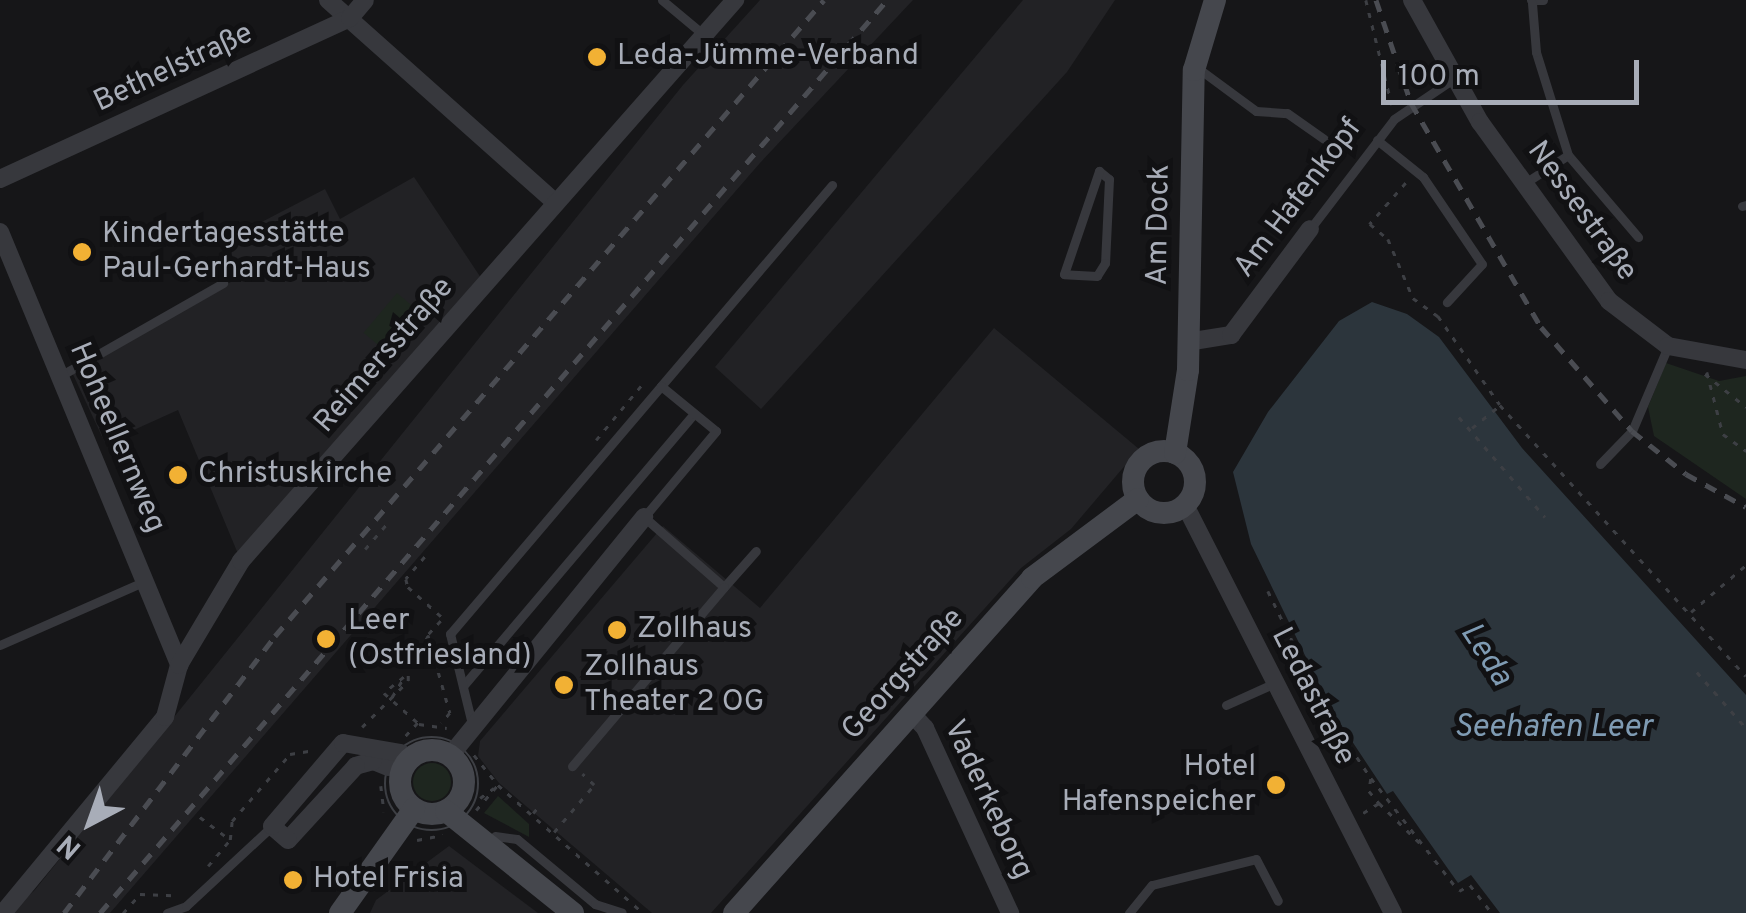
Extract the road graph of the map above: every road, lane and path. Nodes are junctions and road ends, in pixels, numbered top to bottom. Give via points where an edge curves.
1 (328, 0) edge
2 (365, 0) edge
3 (662, 0) edge
4 (735, 0) edge
5 (1215, 0) edge
6 (1366, 0) edge
7 (1412, 0) edge
8 (1543, 0) edge
9 (1531, 2) edge
10 (350, 18) junction
11 (704, 35) junction
12 (1195, 66) junction
13 (1453, 79) junction
14 (1394, 119) junction
15 (1324, 139) dead end
16 (1377, 140) junction
17 (1568, 155) junction
18 (1416, 171) junction
19 (0, 179) edge
20 (1525, 183) junction
21 (832, 185) dead end
22 (556, 204) junction
23 (1310, 229) joint
24 (0, 234) edge
25 (1638, 236) dead end
26 (1064, 274) joint
27 (223, 283) dead end
28 (1447, 302) dead end
29 (1188, 342) junction
30 (1668, 346) junction
31 (1746, 360) edge
32 (1700, 364) junction
33 (60, 376) junction
34 (661, 386) junction
35 (1500, 405) junction
36 (1746, 407) edge
37 (694, 414) junction
38 (1460, 417) dead end
39 (1470, 430) junction
40 (1746, 451) edge
41 (1175, 453) junction
42 (1600, 464) dead end
43 (1138, 499) junction
44 (1186, 505) junction
45 (644, 517) junction
46 (1545, 517) dead end
47 (388, 524) dead end
48 (365, 549) dead end
49 (756, 551) dead end
50 (425, 557) dead end
51 (1746, 565) edge
52 (146, 581) junction
53 (724, 587) junction
54 (1268, 591) dead end
55 (1690, 613) junction
56 (428, 635) junction
57 (0, 645) edge
58 (418, 650) junction
59 (431, 650) junction
60 (180, 665) junction
61 (1697, 672) dead end
62 (1746, 676) edge
63 (1276, 682) junction
64 (463, 686) junction
65 (1226, 705) dead end
66 (911, 713) junction
67 (418, 723) dead end
68 (442, 724) junction
69 (472, 724) junction
70 (354, 727) dead end
71 (1746, 728) edge
72 (456, 747) junction
73 (321, 749) dead end
74 (400, 765) junction
75 (572, 766) joint
76 (1371, 778) junction
77 (498, 785) junction
78 (515, 788) dead end
79 (509, 795) junction
80 (1379, 803) junction
81 (539, 806) dead end
82 (463, 811) junction
83 (532, 814) junction
84 (200, 817) dead end
85 (407, 820) junction
86 (1345, 825) junction
87 (272, 826) junction
88 (554, 833) junction
89 (230, 840) junction
90 (500, 844) junction
91 (1424, 845) junction
92 (317, 865) dead end
93 (207, 868) dead end
94 (356, 886) junction
95 (183, 895) dead end
96 (1278, 901) dead end
97 (1491, 911) edge
98 (3, 913) edge
99 (123, 913) edge
100 (167, 913) edge
101 (340, 913) edge
102 (573, 913) edge
103 (622, 913) edge
104 (643, 913) edge
105 (734, 913) edge
106 (1010, 913) edge
107 (1129, 913) edge
108 (1393, 913) edge
109 (1484, 913) edge

1 - 10 street
2 - 10 street, Bethelstraße
3 - 11 lane
4 - 11 street, Reimersstraße
5 - 12 main road, Am Dock
6 - 14 path
7 - 13 street, Nessestraße
8 - 9 lane
9 - 17 lane via 1536,52
10 - 19 street, Bethelstraße
10 - 22 street
11 - 22 street, Reimersstraße
12 - 15 lane via 1256,111 1286,113
12 - 29 main road, Am Dock
13 - 14 lane, Am Hafenkopf
13 - 20 street, Nessestraße
14 - 16 lane, Am Hafenkopf
16 - 18 lane
16 - 23 lane, Am Hafenkopf
17 - 20 lane
17 - 25 lane
18 - 28 lane via 1482,264
18 - 35 path via 1370,224 1388,240 1414,298 1458,339
20 - 30 street, Nessestraße via 1609,301
21 - 34 lane
22 - 60 street, Reimersstraße via 241,561
23 - 29 street, Am Hafenkopf via 1231,336
24 - 33 street, Hoheellernweg
26 - 26 lane via 1094,177 1104,173 1109,192 1103,269 1096,276
27 - 33 lane
29 - 41 main road, Am Dock
30 - 32 street, Nessestraße
30 - 42 lane via 1632,431
31 - 32 street, Nessestraße
32 - 36 path
32 - 40 path via 1723,434
33 - 52 street, Hoheellernweg
34 - 37 lane
34 - 64 lane via 450,634
35 - 39 path
35 - 55 path
37 - 45 lane via 716,432
37 - 64 lane
38 - 39 path
39 - 46 path
41 - 43 main road via 1142,460 1134,476
41 - 44 main road, Am Dock via 1195,475
43 - 44 main road via 1160,513
43 - 66 main road, Georgstraße via 1032,578
44 - 63 street, Ledastraße
45 - 53 lane
45 - 69 street
47 - 48 path
49 - 53 lane
50 - 56 path via 406,579 444,619
51 - 55 path
52 - 57 lane
52 - 60 street, Hoheellernweg
53 - 75 lane
54 - 76 path via 1328,714
55 - 62 path
56 - 58 path
56 - 59 path
58 - 59 path
58 - 70 path via 408,664 408,680 366,727
59 - 68 path via 450,714
60 - 98 street, Reimersstraße via 165,717 140,754
61 - 71 path
63 - 65 lane
63 - 86 street, Ledastraße
64 - 69 lane
66 - 105 main road, Georgstraße
66 - 106 street, Vaderkeborg via 925,728
67 - 68 path
68 - 72 path
69 - 72 street
72 - 74 main road via 430,750
72 - 74 path via 422,736
72 - 77 path
72 - 82 main road
72 - 82 path via 473,765
73 - 89 path via 290,754 232,822
74 - 85 main road
74 - 85 path via 386,800
74 - 87 street via 356,766 288,840
74 - 87 street via 343,743
75 - 88 path via 594,784
76 - 80 path
76 - 91 path
77 - 79 path
77 - 82 path
78 - 79 path
79 - 83 path
80 - 86 path
80 - 91 path via 1416,845
81 - 83 path
82 - 85 main road
82 - 85 path via 418,832
82 - 85 path via 417,840
82 - 90 main road
83 - 88 path
84 - 89 path
85 - 94 main road
86 - 108 street, Ledastraße
87 - 100 lane via 186,906
88 - 104 path
89 - 93 path
90 - 102 main road
90 - 103 lane via 517,839 595,904
91 - 97 path via 1459,892 1470,884
92 - 94 path
94 - 101 main road
95 - 99 path via 140,894
96 - 107 lane via 1256,859 1152,885
97 - 109 path

